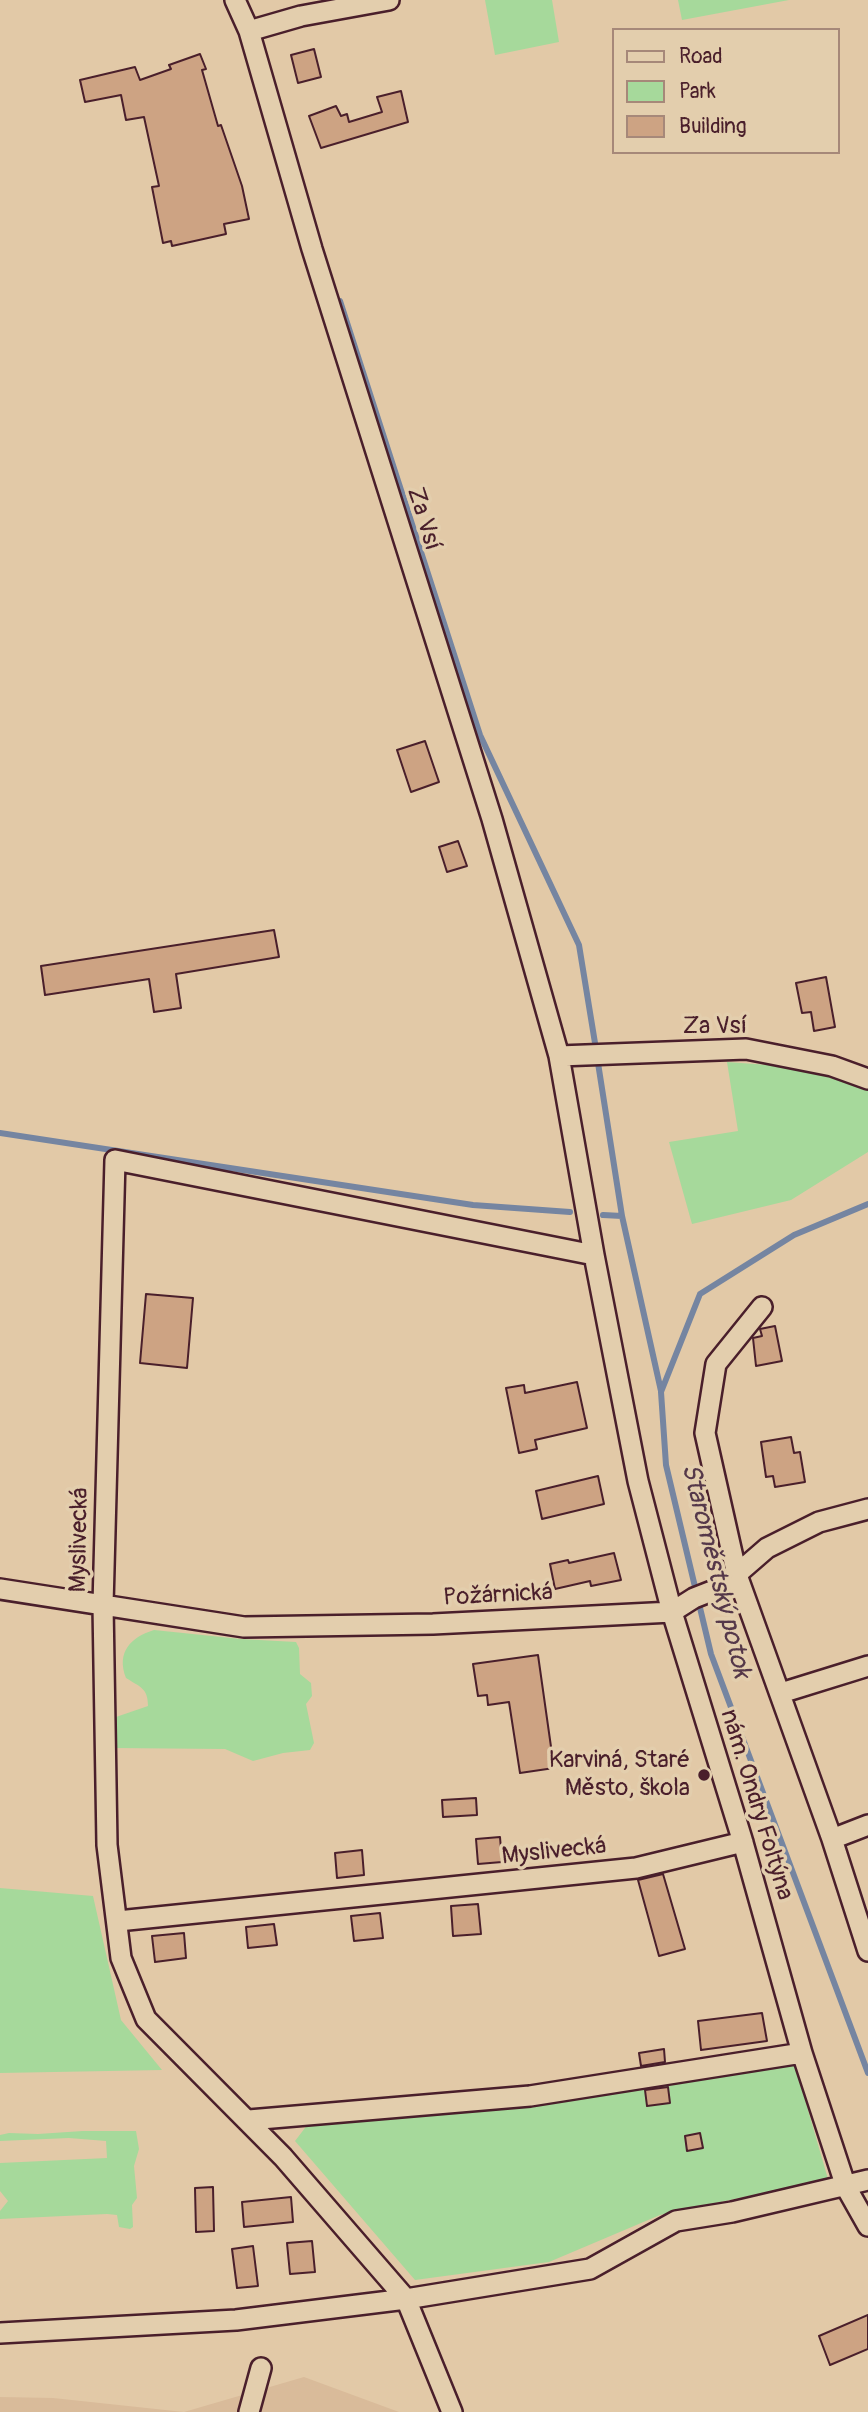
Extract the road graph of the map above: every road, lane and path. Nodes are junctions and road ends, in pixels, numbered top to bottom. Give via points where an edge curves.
1 (235, 0) edge
2 (389, 0) edge
3 (249, 31) junction
4 (559, 1056) junction
5 (868, 1079) edge
6 (589, 1226) joint
7 (594, 1255) junction
8 (762, 1307) dead end
9 (868, 1509) edge
10 (737, 1575) junction
11 (0, 1589) edge
12 (103, 1605) junction
13 (672, 1612) junction
14 (868, 1666) edge
15 (780, 1693) junction
16 (868, 1825) edge
17 (832, 1839) junction
18 (743, 1842) junction
19 (117, 1921) junction
20 (868, 1951) edge
21 (802, 2053) junction
22 (249, 2120) junction
23 (868, 2180) edge
24 (846, 2186) junction
25 (868, 2226) edge
26 (406, 2299) junction
27 (0, 2333) edge
28 (261, 2368) dead end
29 (249, 2412) edge
30 (452, 2412) edge

1 - 3 street, Za Vsí
2 - 3 street
3 - 4 street, Za Vsí via 312,248 492,819
4 - 5 street, Za Vsí via 746,1049 832,1066
4 - 6 street, Za Vsí
6 - 7 street, nám. Ondry Foltýna
7 - 12 street, Myslivecká via 114,1160
7 - 13 street, nám. Ondry Foltýna via 638,1482
8 - 10 street via 716,1364 705,1433
9 - 10 street, Požárnická via 818,1522 766,1548
10 - 13 street, Požárnická
10 - 15 street
11 - 12 street, Požárnická
12 - 13 street, Požárnická via 244,1627 433,1624
12 - 19 street, Myslivecká via 107,1844
13 - 18 street, nám. Ondry Foltýna
14 - 15 street
15 - 17 street
16 - 17 street
17 - 20 street
18 - 19 street, Myslivecká via 636,1868
18 - 21 street, nám. Ondry Foltýna
19 - 22 street, Myslivecká via 121,1958 146,2019
21 - 22 street via 530,2096
21 - 24 street, nám. Ondry Foltýna
22 - 26 street, Myslivecká
23 - 24 street
24 - 25 street, nám. Ondry Foltýna
24 - 26 street via 676,2221 590,2269
26 - 27 street via 236,2320
26 - 30 street, Myslivecká
28 - 29 street

